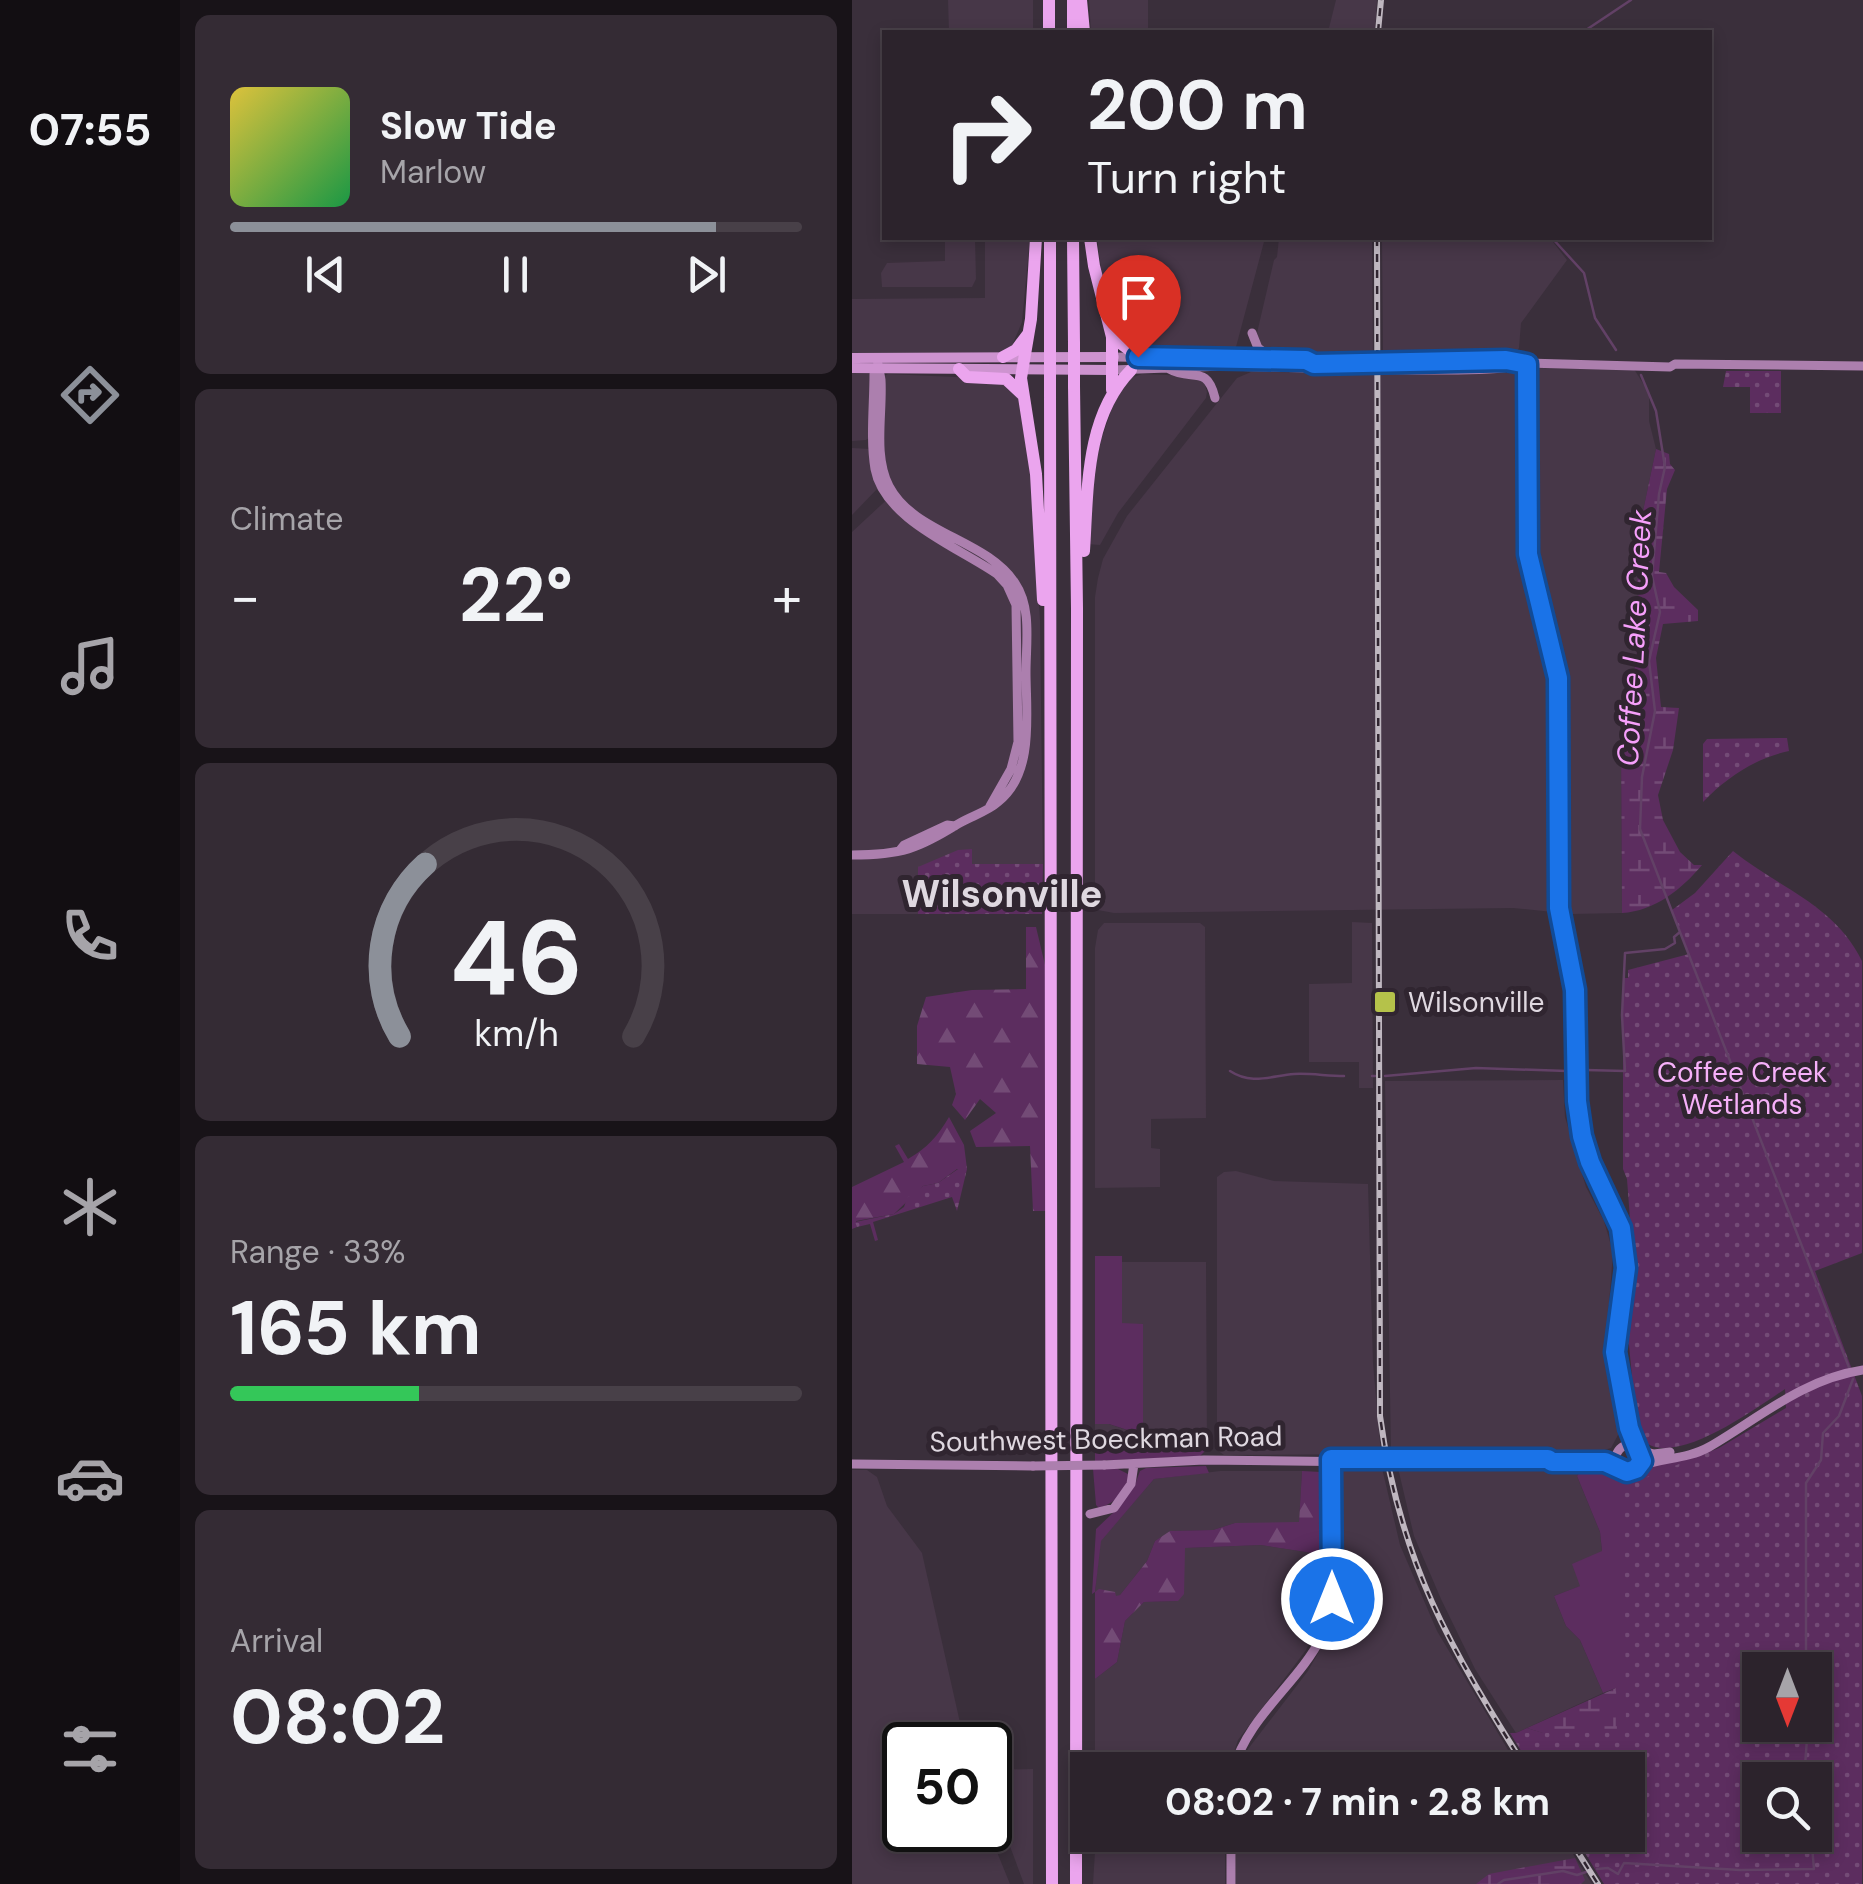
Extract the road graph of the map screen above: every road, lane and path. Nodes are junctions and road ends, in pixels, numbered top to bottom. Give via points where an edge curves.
1 (1049, 0) edge
2 (1077, 0) edge
3 (1049, 30) edge
4 (1073, 30) edge
5 (1084, 30) edge
6 (1036, 240) edge
7 (1050, 240) edge
8 (1073, 240) edge
9 (1090, 240) edge
10 (1029, 332) junction
11 (1252, 333) dead end
12 (1112, 336) junction
13 (1003, 357) junction
14 (1138, 357) junction
15 (852, 358) edge
16 (1276, 359) junction
17 (878, 363) junction
18 (1024, 363) junction
19 (1113, 364) junction
20 (1313, 364) junction
21 (1527, 364) junction
22 (1860, 364) edge
23 (852, 368) edge
24 (1166, 368) junction
25 (959, 369) junction
26 (1130, 370) junction
27 (1112, 392) junction
28 (1024, 396) junction
29 (1215, 398) dead end
30 (1077, 608) junction
31 (1050, 666) junction
32 (852, 854) edge
33 (1862, 1370) edge
34 (1629, 1428) junction
35 (1711, 1444) junction
36 (1638, 1449) junction
37 (1619, 1450) junction
38 (1331, 1459) junction
39 (1548, 1459) junction
40 (852, 1464) edge
41 (1134, 1464) junction
42 (1640, 1466) junction
43 (1618, 1467) junction
44 (1090, 1514) dead end
45 (1241, 1752) edge
46 (1231, 1852) edge
47 (1052, 1884) edge
48 (1076, 1884) edge
49 (1231, 1884) edge

1 - 3 highway
2 - 4 highway
2 - 5 highway
6 - 10 highway
7 - 31 highway, bridge
8 - 30 highway, bridge
9 - 12 highway
10 - 13 highway
10 - 18 highway
11 - 16 main road via 1258,348
12 - 14 highway
12 - 19 highway
13 - 17 main road
13 - 18 main road
14 - 16 main road
14 - 19 main road
15 - 17 main road
16 - 20 main road
17 - 23 main road
17 - 25 main road
17 - 32 main road via 874,451 882,490 908,518 1002,579 1018,610 1018,742 990,807 913,850
18 - 19 main road
18 - 25 main road
18 - 28 highway
19 - 26 main road
19 - 27 highway
20 - 21 main road
20 - 24 main road
21 - 22 main road
21 - 34 main road via 1528,554 1558,678 1559,908 1575,990 1577,1101 1590,1162 1623,1239 1626,1268 1615,1352
24 - 26 main road
24 - 29 main road via 1202,376
25 - 28 highway via 967,377 1006,379
26 - 27 highway
27 - 30 highway via 1089,472
28 - 31 highway
30 - 48 highway
31 - 47 highway
33 - 35 main road via 1799,1390
34 - 36 main road
34 - 37 main road
35 - 36 main road via 1658,1454
35 - 42 main road
36 - 37 main road
36 - 42 main road
37 - 39 main road, Southwest Boeckman Road
37 - 43 main road
38 - 39 main road, Southwest Boeckman Road
38 - 41 main road, Southwest Boeckman Road
38 - 45 main road via 1332,1594 1326,1624
39 - 43 main road, Southwest Boeckman Road
40 - 41 main road, Southwest Boeckman Road, bridge
41 - 44 main road via 1114,1508
42 - 43 main road via 1630,1472
46 - 49 main road

